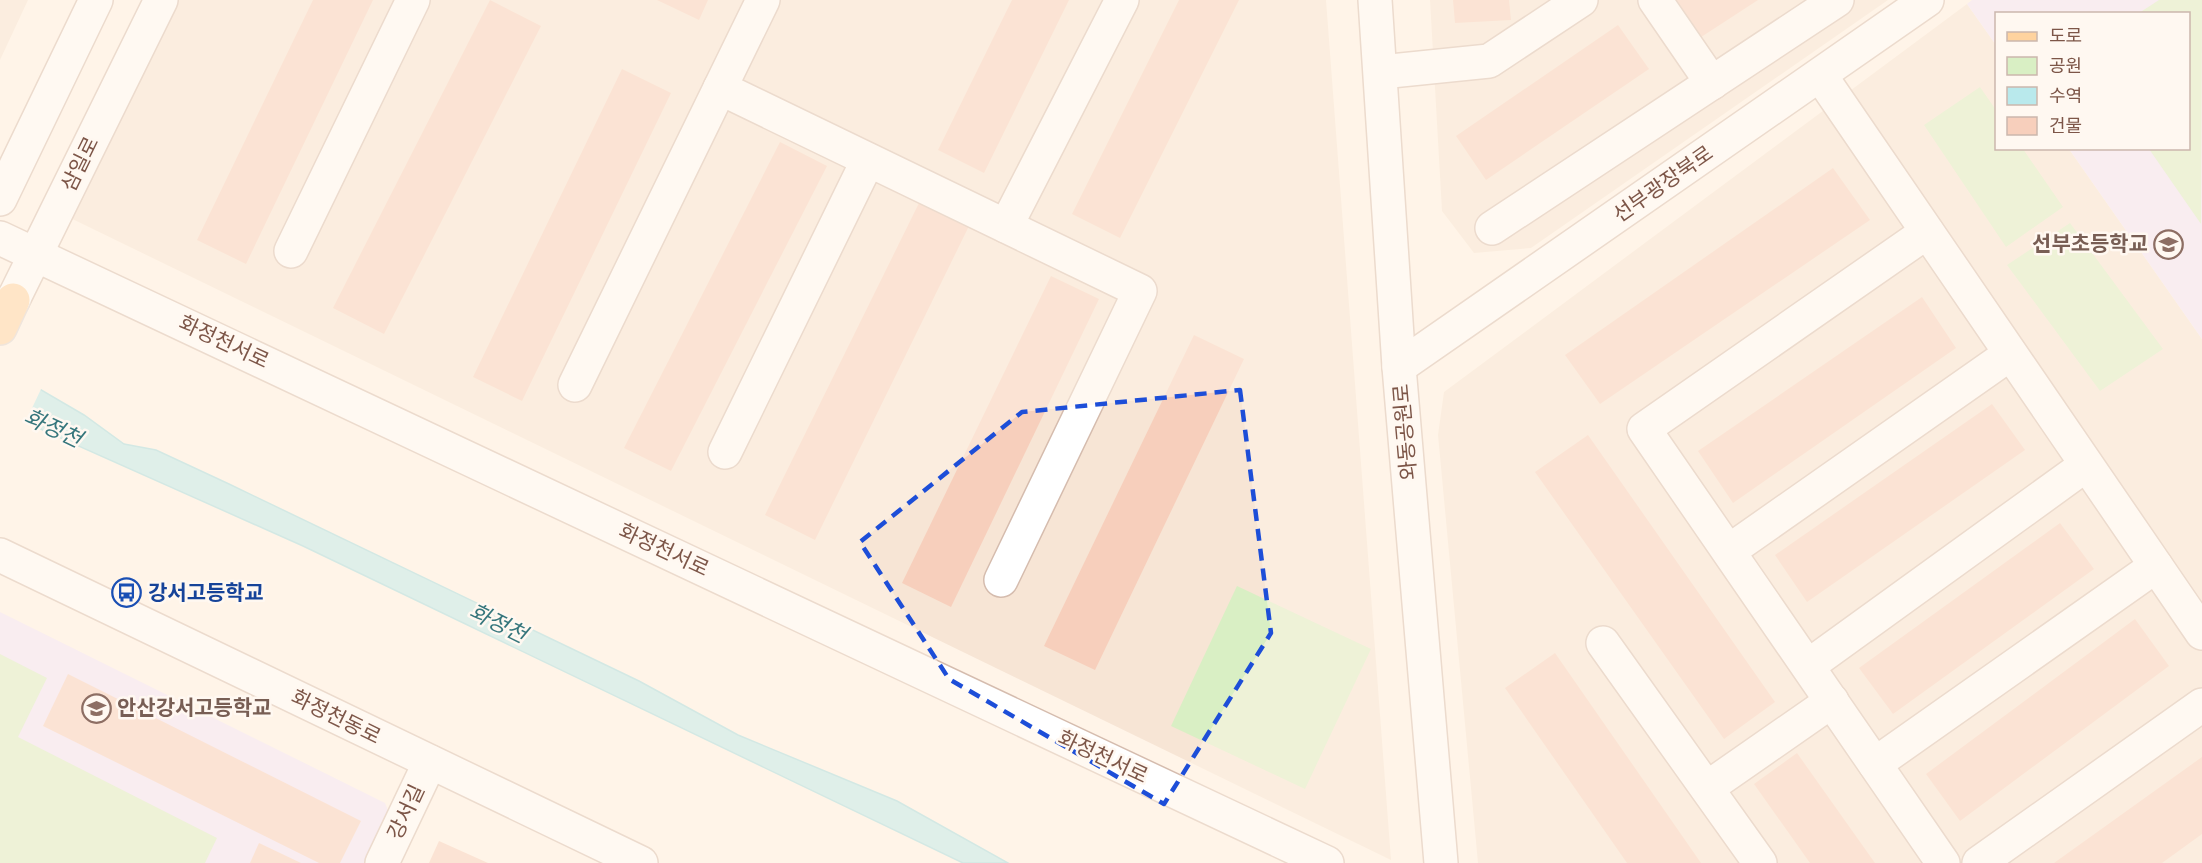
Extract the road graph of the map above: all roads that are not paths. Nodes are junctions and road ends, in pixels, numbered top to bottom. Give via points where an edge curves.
1 (96, 0) edge
2 (161, 0) edge
3 (413, 0) edge
4 (763, 0) edge
5 (1122, 0) edge
6 (1375, 0) edge
7 (1581, 0) edge
8 (1655, 0) edge
9 (1837, 0) edge
10 (1927, 0) edge
11 (1381, 72) junction
12 (1820, 75) junction
13 (1712, 83) junction
14 (720, 88) junction
15 (868, 160) junction
16 (0, 199) edge
17 (1006, 226) junction
18 (1492, 228) dead end
19 (1927, 232) junction
20 (0, 238) edge
21 (291, 251) dead end
22 (36, 253) junction
23 (7, 314) edge
24 (2010, 354) junction
25 (1400, 367) junction
26 (575, 385) dead end
27 (725, 452) dead end
28 (2086, 465) junction
29 (1728, 551) junction
30 (0, 555) edge
31 (2156, 566) junction
32 (1001, 580) dead end
33 (2202, 633) edge
34 (1603, 643) dead end
35 (1808, 666) junction
36 (1832, 701) junction
37 (2202, 705) edge
38 (430, 762) junction
39 (1875, 764) junction
40 (1707, 788) junction
41 (382, 863) edge
42 (641, 863) edge
43 (1327, 863) edge
44 (1441, 863) edge
45 (1760, 863) edge
46 (1943, 863) edge
47 (1979, 863) edge

1 - 16 street
2 - 22 street, 삼일로
3 - 21 street
4 - 14 street
5 - 17 street
6 - 11 street, 와동공원로
7 - 11 street via 1489,61
8 - 13 street
9 - 13 street
10 - 12 street, 선부광장북로
11 - 25 street, 와동공원로
12 - 19 street
12 - 25 street, 선부광장북로
13 - 18 street
14 - 15 street
14 - 26 street
15 - 17 street
15 - 27 street
17 - 32 street via 1140,291
19 - 24 street
19 - 29 street via 1644,429
20 - 22 street, 화정천서로
22 - 23 street, 삼일로
22 - 43 street, 화정천서로
24 - 28 street
24 - 29 street
25 - 44 street, 와동공원로
28 - 31 street
28 - 35 street
29 - 35 street
30 - 38 street, 화정천동로
31 - 33 street
31 - 39 street
34 - 40 street
35 - 36 street
36 - 39 street
36 - 40 street
37 - 47 street
38 - 41 street, 강서길
38 - 42 street, 화정천동로
39 - 46 street
40 - 45 street

